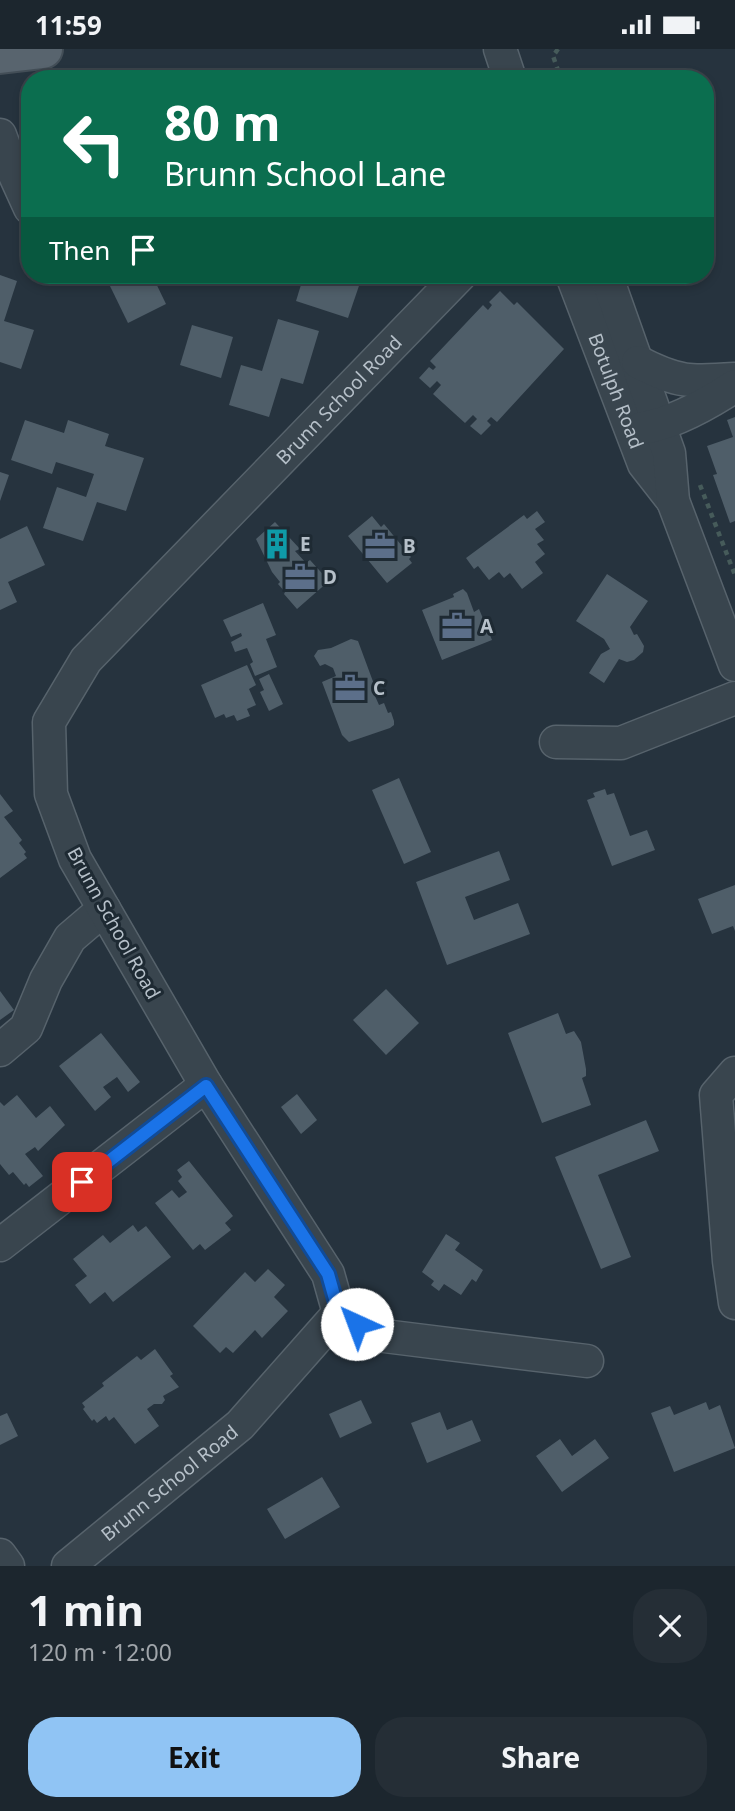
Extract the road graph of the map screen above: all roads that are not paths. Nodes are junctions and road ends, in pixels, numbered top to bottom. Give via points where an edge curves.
1 (43, 49) edge
2 (500, 49) edge
3 (0, 54) edge
4 (507, 70) edge
5 (0, 135) edge
6 (21, 186) edge
7 (451, 284) edge
8 (576, 284) edge
9 (609, 284) edge
10 (638, 362) junction
11 (735, 379) edge
12 (735, 386) edge
13 (645, 427) junction
14 (735, 665) edge
15 (735, 698) edge
16 (556, 742) dead end
17 (104, 909) junction
18 (0, 1050) edge
19 (725, 1084) edge
20 (206, 1086) junction
21 (0, 1245) edge
22 (735, 1303) edge
23 (339, 1313) junction
24 (587, 1361) dead end
25 (0, 1555) edge
26 (8, 1566) edge
27 (68, 1566) edge

1 - 3 main road
2 - 4 street
5 - 6 street
7 - 17 street, Brunn School Road via 86,660 50,722 51,794 75,859
8 - 13 street, Botulph Road
9 - 10 street, Botulph Road
10 - 11 street via 688,382
10 - 13 street, Botulph Road
12 - 13 street via 710,403
13 - 14 street, Botulph Road via 669,453 673,501
15 - 16 street via 621,743
17 - 18 street via 70,938 26,1028
17 - 20 street, Brunn School Road
19 - 22 street
20 - 21 street
20 - 23 street, Brunn School Road via 328,1274
23 - 24 street via 376,1335
23 - 27 street, Brunn School Road via 240,1425
25 - 26 street

